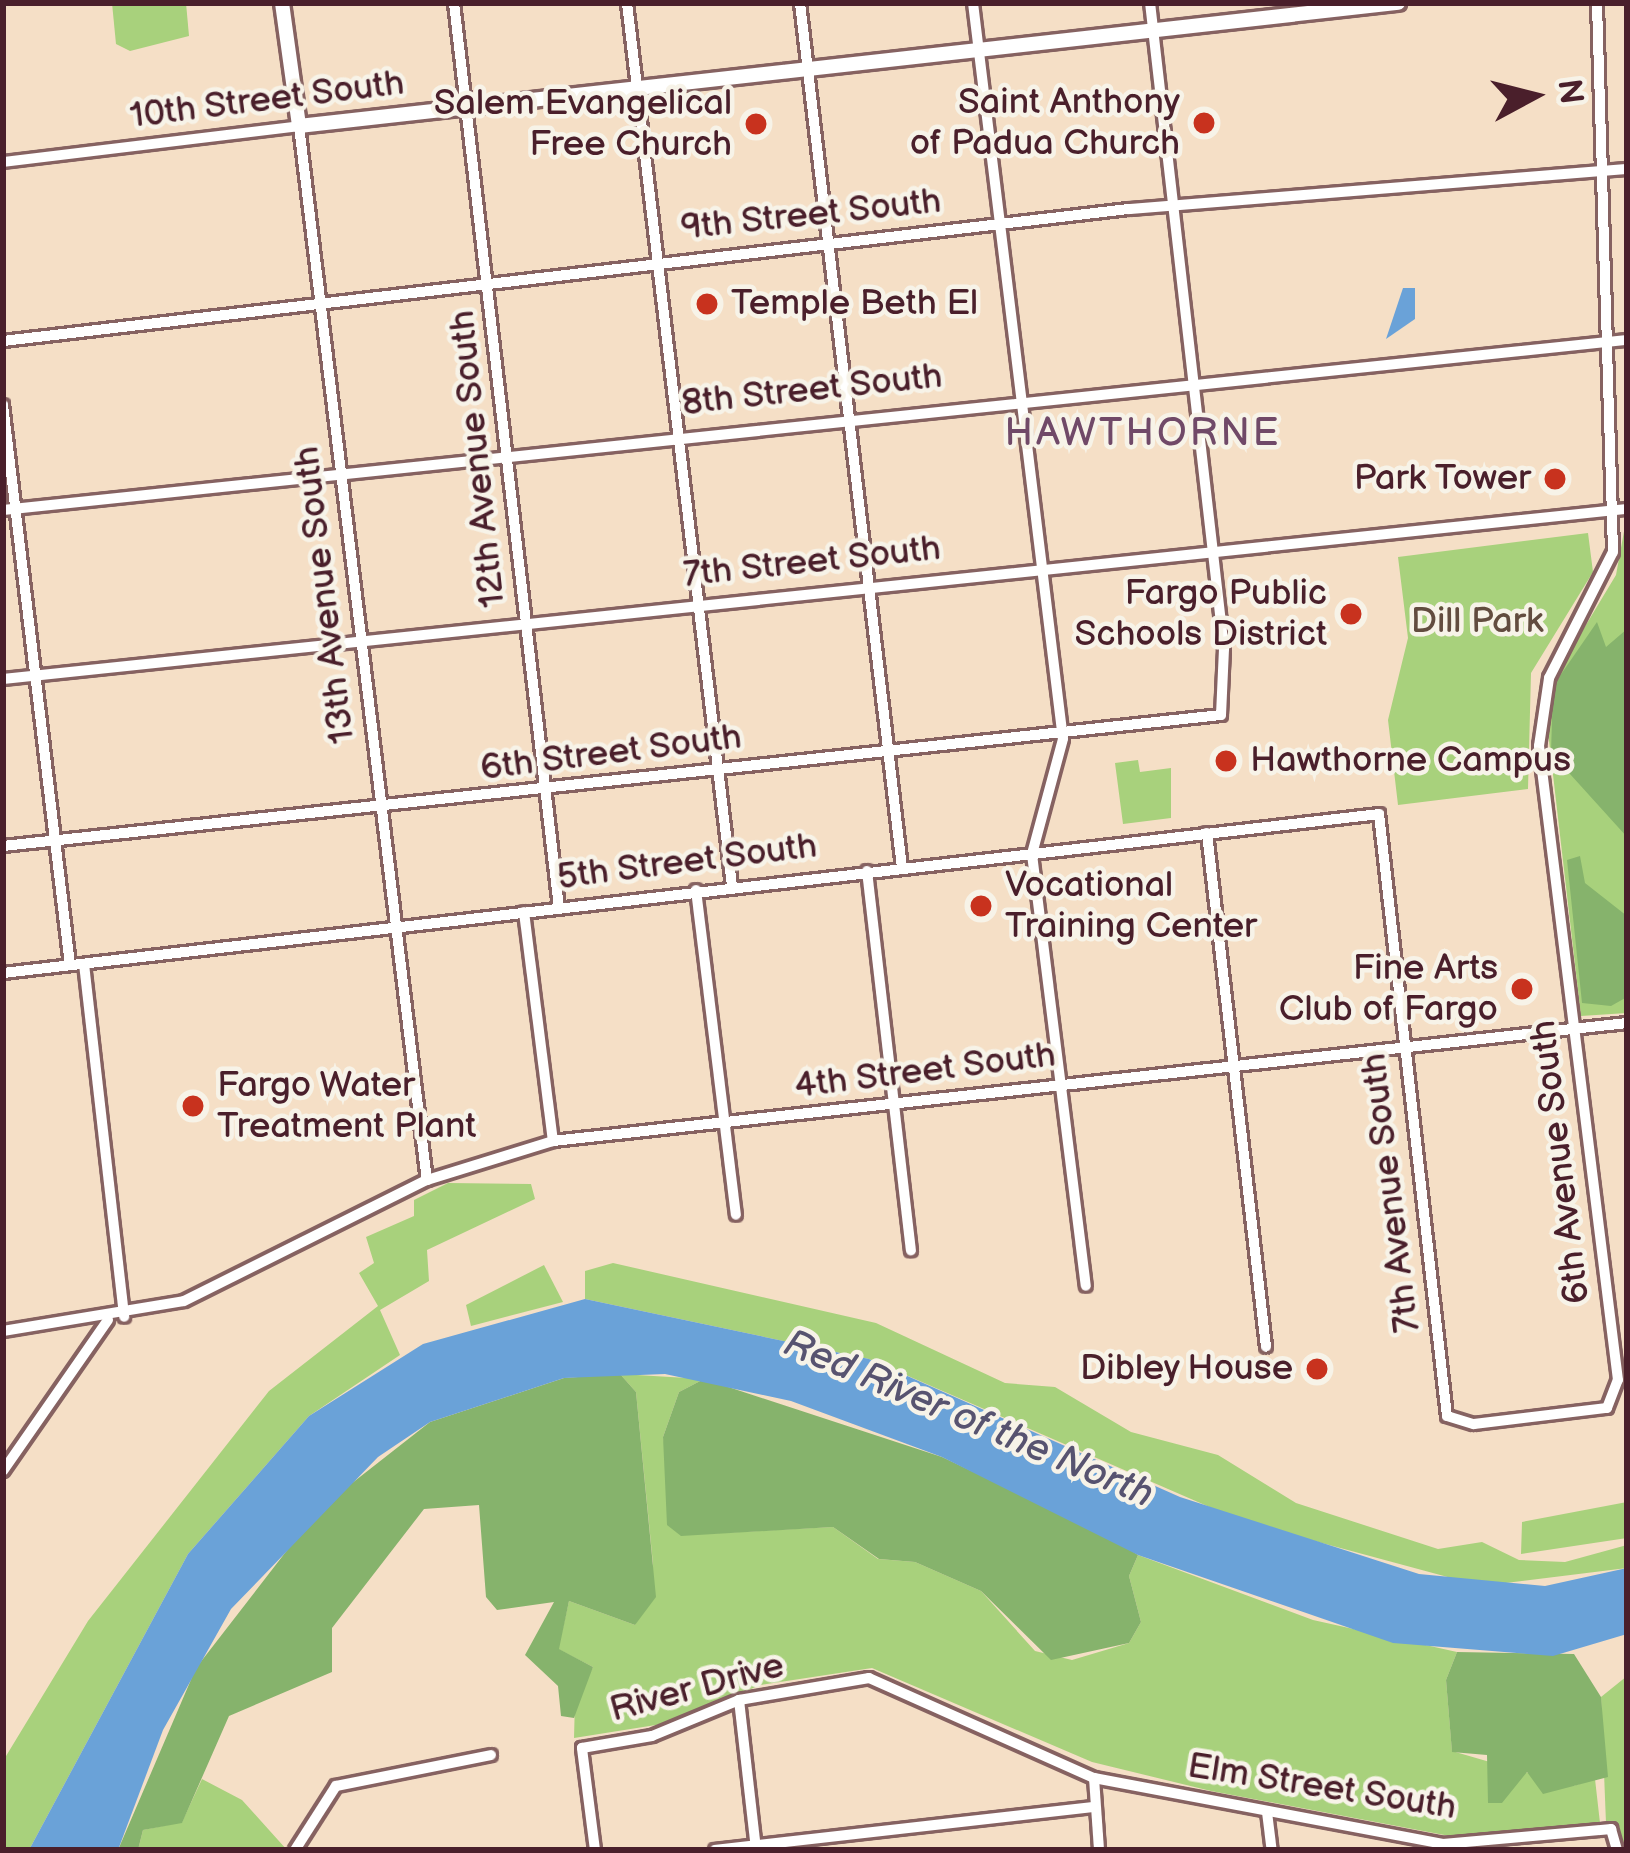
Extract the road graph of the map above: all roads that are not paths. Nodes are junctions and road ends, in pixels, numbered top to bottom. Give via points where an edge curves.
1 (282, 3) edge
2 (454, 3) edge
3 (627, 3) edge
4 (800, 3) edge
5 (973, 3) edge
6 (1150, 3) edge
7 (1398, 3) edge
8 (1597, 3) edge
9 (1313, 8) edge
10 (1153, 31) junction
11 (979, 49) junction
12 (808, 68) junction
13 (637, 87) junction
14 (466, 105) junction
15 (298, 126) junction
16 (3, 162) edge
17 (1603, 170) junction
18 (1627, 170) edge
19 (1174, 206) junction
20 (999, 224) junction
21 (829, 243) junction
22 (657, 262) junction
23 (489, 284) junction
24 (322, 303) junction
25 (1627, 340) edge
26 (3, 341) edge
27 (1609, 341) junction
28 (1193, 380) junction
29 (1020, 398) junction
30 (3, 404) edge
31 (850, 416) junction
32 (677, 433) junction
33 (507, 451) junction
34 (340, 472) junction
35 (9, 509) edge
36 (1627, 509) edge
37 (1612, 510) junction
38 (1210, 548) junction
39 (1041, 568) junction
40 (869, 586) junction
41 (699, 604) junction
42 (527, 623) junction
43 (360, 642) junction
44 (36, 675) junction
45 (3, 679) edge
46 (1063, 735) junction
47 (886, 750) junction
48 (718, 771) junction
49 (546, 792) junction
50 (381, 807) junction
51 (1379, 814) joint
52 (1207, 833) junction
53 (55, 840) junction
54 (3, 846) edge
55 (1032, 854) junction
56 (902, 867) junction
57 (867, 871) junction
58 (732, 886) junction
59 (696, 890) junction
60 (559, 908) junction
61 (524, 912) junction
62 (393, 928) junction
63 (303, 939) junction
64 (397, 963) junction
65 (77, 964) junction
66 (3, 973) edge
67 (1627, 1023) edge
68 (1575, 1027) junction
69 (1403, 1043) junction
70 (1233, 1063) junction
71 (1061, 1084) junction
72 (893, 1106) junction
73 (723, 1125) junction
74 (553, 1141) junction
75 (427, 1180) junction
76 (736, 1215) dead end
77 (911, 1250) dead end
78 (1086, 1286) dead end
79 (124, 1317) junction
80 (108, 1320) junction
81 (3, 1331) edge
82 (1266, 1347) dead end
83 (1452, 1419) joint
84 (5, 1465) edge
85 (739, 1700) junction
86 (491, 1755) dead end
87 (1094, 1778) junction
88 (1093, 1807) junction
89 (1267, 1812) junction
90 (1443, 1847) edge
91 (756, 1848) edge
92 (295, 1850) edge
93 (595, 1850) edge
94 (715, 1850) edge
95 (1099, 1850) edge
96 (1272, 1850) edge
97 (1617, 1850) edge

1 - 15 main road, 13th Avenue South
2 - 14 street, 12th Avenue South
3 - 13 street
4 - 12 street
5 - 11 street
6 - 10 street
7 - 9 main road, 10th Street South
8 - 17 street, 6th Avenue South
9 - 10 main road, 10th Street South
10 - 11 main road, 10th Street South
10 - 19 street
11 - 12 main road, 10th Street South
11 - 20 street
12 - 13 main road, 10th Street South
12 - 21 street
13 - 14 main road, 10th Street South
13 - 22 street
14 - 15 main road, 10th Street South
14 - 23 street, 12th Avenue South
15 - 16 street, 10th Street South
15 - 24 street, 13th Avenue South
17 - 18 street, 9th Street South
17 - 19 street, 9th Street South
17 - 27 street, 6th Avenue South
19 - 20 street, 9th Street South
19 - 28 street
20 - 21 street, 9th Street South
20 - 29 street
21 - 22 street, 9th Street South
21 - 31 street
22 - 23 street, 9th Street South
22 - 32 street
23 - 24 street, 9th Street South
23 - 33 street, 12th Avenue South
24 - 26 street, 9th Street South
24 - 34 street, 13th Avenue South
25 - 27 street, 8th Street South
27 - 28 street, 8th Street South
27 - 37 street, 6th Avenue South
28 - 29 street, 8th Street South
28 - 38 street
29 - 31 street, 8th Street South
29 - 39 street
30 - 35 street
31 - 32 street, 8th Street South
31 - 40 street
32 - 33 street, 8th Street South
32 - 41 street
33 - 34 street, 8th Street South
33 - 42 street, 12th Avenue South
34 - 35 street, 8th Street South
34 - 43 street, 13th Avenue South
35 - 44 street
36 - 37 street, 7th Street South
37 - 38 street, 7th Street South
37 - 68 street, 6th Avenue South via 1610,575 1540,708
38 - 39 street, 7th Street South
38 - 46 street, 6th Street South via 1224,712
39 - 40 street, 7th Street South
39 - 46 street
40 - 41 street, 7th Street South
40 - 47 street
41 - 42 street, 7th Street South
41 - 48 street
42 - 43 street, 7th Street South
42 - 49 street, 12th Avenue South
43 - 44 street, 7th Street South
43 - 50 street, 13th Avenue South
44 - 45 street, 7th Street South
44 - 53 street
46 - 47 street, 6th Street South
46 - 55 street
47 - 48 street, 6th Street South
47 - 56 street
48 - 49 street, 6th Street South
48 - 58 street
49 - 50 street, 6th Street South
49 - 60 street, 12th Avenue South
50 - 53 street, 6th Street South
50 - 62 street, 13th Avenue South
51 - 52 street, 5th Street South
51 - 69 street, 7th Avenue South
52 - 55 street, 5th Street South
52 - 70 street
53 - 54 street, 6th Street South
53 - 65 street
55 - 56 street, 5th Street South
55 - 71 street
56 - 57 street, 5th Street South
57 - 58 street, 5th Street South
57 - 72 street
58 - 59 street, 5th Street South
59 - 60 street, 5th Street South
59 - 73 street
60 - 61 street, 5th Street South
61 - 62 street, 5th Street South
61 - 74 street
62 - 63 street, 5th Street South
62 - 64 street, 13th Avenue South
63 - 64 street via 375,938
63 - 65 street, 5th Street South
64 - 75 street, 13th Avenue South
65 - 66 street, 5th Street South
65 - 79 street
67 - 68 street, 4th Street South
68 - 69 street, 4th Street South
68 - 83 street, 6th Avenue South via 1617,1396 1607,1408
69 - 70 street, 4th Street South
69 - 83 street, 7th Avenue South
70 - 71 street, 4th Street South
70 - 82 street
71 - 72 street, 4th Street South
71 - 78 street
72 - 73 street, 4th Street South
72 - 77 street
73 - 74 street, 4th Street South
73 - 76 street
74 - 75 street, 4th Street South
75 - 79 street, 4th Street South via 257,1270
79 - 80 street, 4th Street South
80 - 81 street
80 - 84 street
85 - 87 street, River Drive via 878,1679
85 - 91 street
85 - 93 street, River Drive via 652,1736 582,1748
86 - 92 street via 348,1780 311,1814
87 - 88 street
87 - 89 street, Elm Street South
88 - 91 street
88 - 95 street
89 - 90 street, Elm Street South
89 - 96 street
90 - 97 street, Elm Street South via 1614,1829
91 - 94 street

